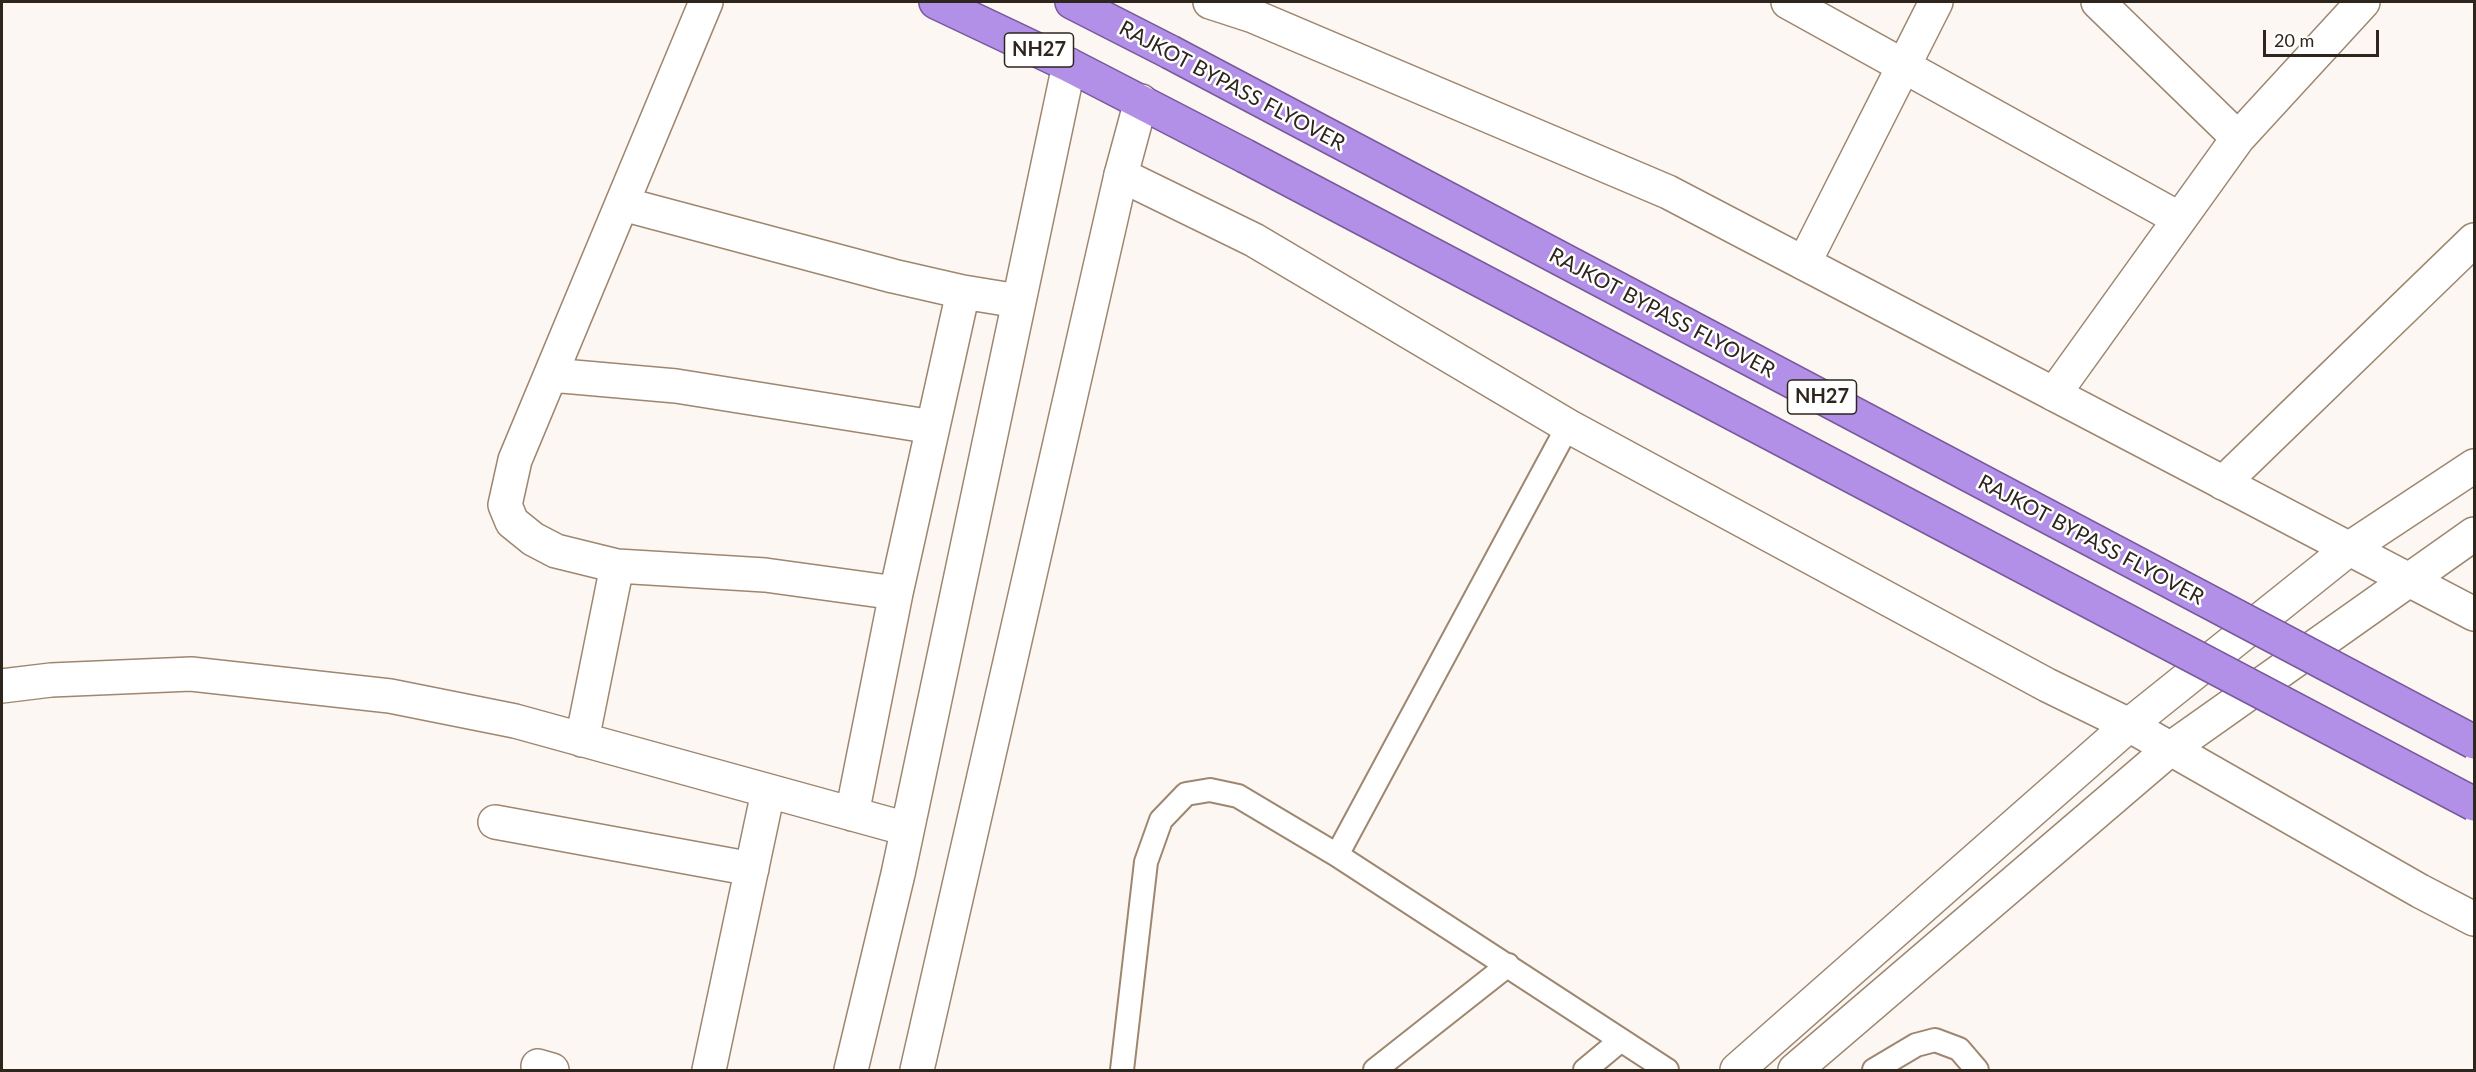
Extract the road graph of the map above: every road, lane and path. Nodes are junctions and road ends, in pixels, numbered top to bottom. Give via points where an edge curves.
1 (706, 2) edge
2 (936, 2) edge
3 (1072, 2) edge
4 (1210, 2) edge
5 (1788, 2) edge
6 (1936, 2) edge
7 (2098, 2) edge
8 (2363, 2) edge
9 (1069, 65) junction
10 (1904, 66) junction
11 (1141, 101) junction
12 (2238, 138) junction
13 (1121, 175) junction
14 (623, 204) junction
15 (2178, 218) junction
16 (2475, 240) edge
17 (1804, 263) junction
18 (963, 292) junction
19 (1018, 301) junction
20 (551, 375) junction
21 (2054, 394) junction
22 (1568, 426) junction
23 (933, 427) junction
24 (2475, 466) edge
25 (2223, 483) junction
26 (2474, 535) edge
27 (2350, 548) junction
28 (617, 566) junction
29 (2409, 579) junction
30 (896, 593) junction
31 (2475, 614) edge
32 (2, 686) edge
33 (2129, 725) junction
34 (582, 740) junction
35 (2475, 742) edge
36 (2170, 749) junction
37 (768, 792) junction
38 (2475, 804) edge
39 (852, 814) junction
40 (495, 822) dead end
41 (907, 830) junction
42 (1337, 855) junction
43 (752, 868) junction
44 (2475, 919) edge
45 (1508, 965) junction
46 (1621, 1040) junction
47 (709, 1071) edge
48 (851, 1071) edge
49 (917, 1071) edge
50 (1122, 1071) edge
51 (1375, 1071) edge
52 (1585, 1071) edge
53 (1667, 1071) edge
54 (1737, 1071) edge
55 (1795, 1071) edge
56 (1874, 1071) edge
57 (1977, 1071) edge

1 - 14 street
2 - 9 highway, NH27
3 - 35 highway, RAJKOT BYPASS FLYOVER / NH27, bridge
4 - 17 street via 1253,16 1668,192
5 - 10 street
6 - 10 street
7 - 12 street
8 - 12 street
9 - 11 highway, NH27
9 - 19 street
10 - 15 street
10 - 17 street
11 - 13 street
11 - 38 highway, NH27, bridge
12 - 15 street
13 - 22 street via 1254,240
13 - 49 street
14 - 18 street
14 - 20 street
15 - 21 street
16 - 25 street
17 - 21 street
18 - 19 street
18 - 23 street
19 - 41 street
20 - 23 street via 676,386
20 - 28 street via 515,460 505,505 512,522 533,539 556,551
21 - 25 street
22 - 33 street via 2047,686
22 - 42 lane
23 - 30 street
24 - 27 street
25 - 27 street
26 - 29 street
27 - 29 street
27 - 33 street
28 - 30 street via 765,575
28 - 34 street
29 - 31 street
29 - 36 street
30 - 39 street
32 - 34 street via 191,674 390,696 515,721
33 - 36 street
33 - 54 street
34 - 37 street
36 - 44 street
36 - 55 street
37 - 39 street
37 - 43 street
39 - 41 street
40 - 43 street
41 - 48 street
42 - 45 lane
42 - 50 lane via 1238,796 1210,790 1186,794 1161,820 1146,862
43 - 47 street
45 - 46 lane
45 - 51 lane
46 - 52 lane
46 - 53 lane
56 - 57 lane via 1916,1045 1935,1040 1959,1048

